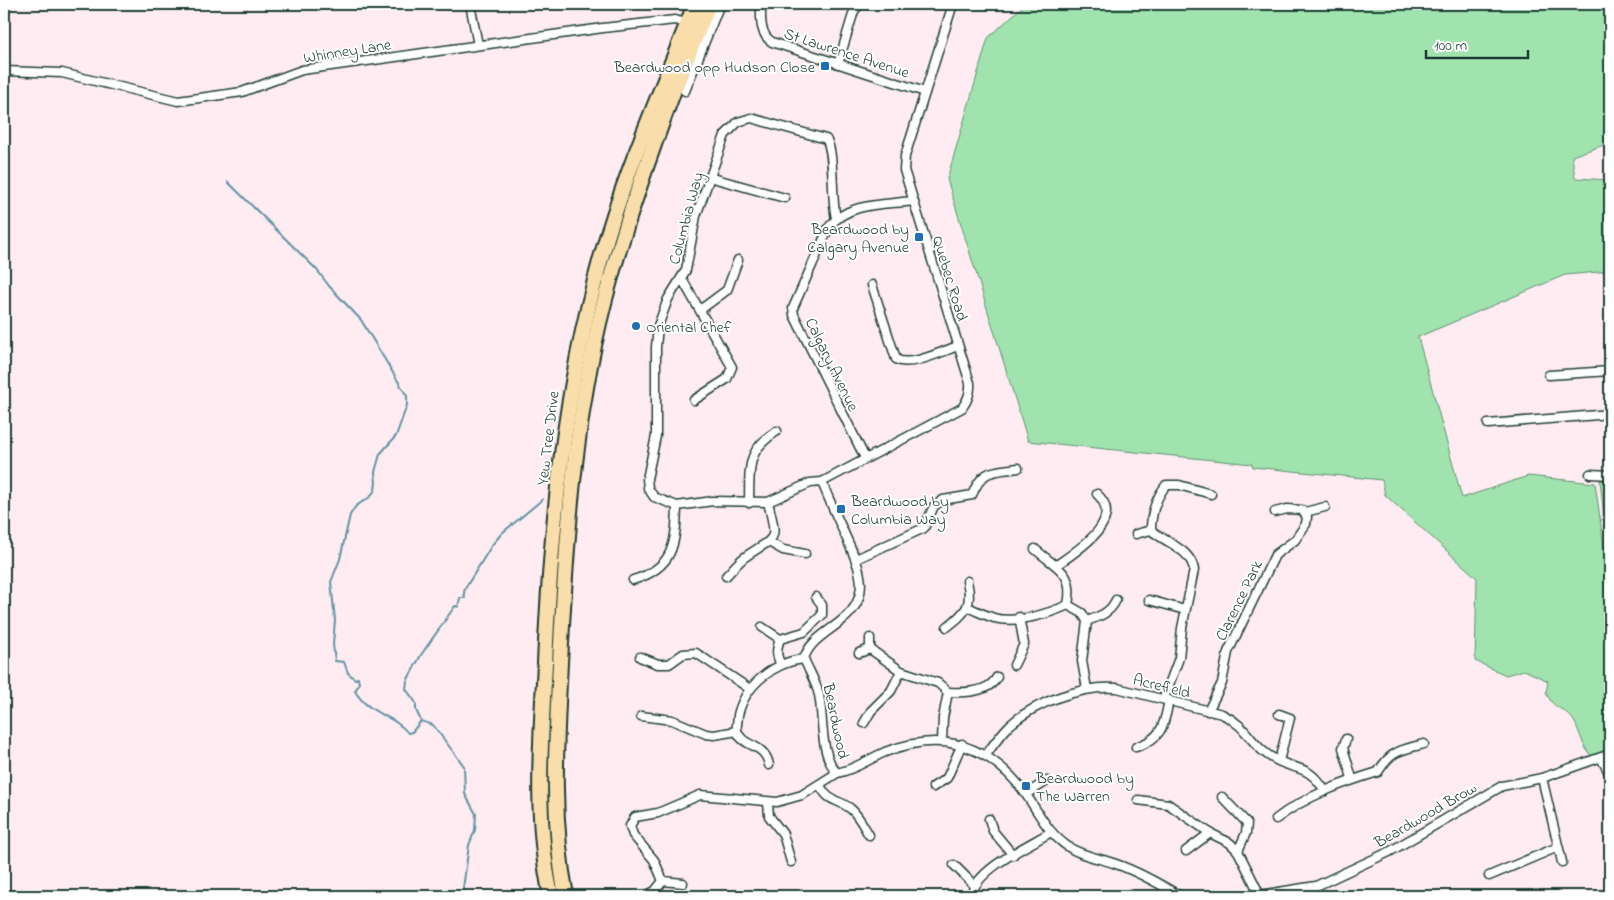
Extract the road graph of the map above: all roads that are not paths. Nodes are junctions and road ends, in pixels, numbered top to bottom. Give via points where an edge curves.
1 (470, 4) edge
2 (695, 4) edge
3 (709, 4) edge
4 (720, 4) edge
5 (761, 4) edge
6 (860, 4) edge
7 (954, 4) edge
8 (694, 26) junction
9 (478, 45) junction
10 (838, 64) junction
11 (4, 71) edge
12 (685, 91) dead end
13 (925, 92) junction
14 (709, 177) junction
15 (785, 198) dead end
16 (913, 202) junction
17 (836, 218) junction
18 (738, 260) dead end
19 (597, 272) junction
20 (612, 276) junction
21 (682, 279) junction
22 (872, 285) dead end
23 (700, 310) junction
24 (958, 346) junction
25 (1610, 371) edge
26 (1549, 375) dead end
27 (694, 400) dead end
28 (1610, 414) edge
29 (1488, 424) dead end
30 (565, 431) junction
31 (778, 431) dead end
32 (580, 433) junction
33 (865, 458) junction
34 (1018, 468) dead end
35 (1590, 474) dead end
36 (1610, 475) edge
37 (822, 482) junction
38 (1097, 494) dead end
39 (1211, 494) dead end
40 (768, 502) junction
41 (749, 503) junction
42 (677, 506) junction
43 (1325, 508) dead end
44 (1275, 512) dead end
45 (1305, 512) junction
46 (1151, 530) junction
47 (1136, 534) dead end
48 (769, 542) junction
49 (1035, 549) dead end
50 (805, 554) dead end
51 (856, 559) junction
52 (1057, 565) junction
53 (726, 576) dead end
54 (633, 580) dead end
55 (967, 581) dead end
56 (816, 597) dead end
57 (1116, 600) dead end
58 (1149, 600) dead end
59 (1068, 605) junction
60 (968, 607) junction
61 (1185, 610) junction
62 (1020, 617) junction
63 (1087, 621) junction
64 (762, 627) dead end
65 (948, 627) dead end
66 (870, 638) dead end
67 (780, 639) junction
68 (870, 649) junction
69 (859, 653) dead end
70 (640, 657) dead end
71 (804, 659) junction
72 (781, 665) junction
73 (1014, 665) dead end
74 (901, 672) junction
75 (997, 677) dead end
76 (750, 689) junction
77 (1087, 689) junction
78 (948, 692) junction
79 (1166, 699) junction
80 (1208, 711) junction
81 (1279, 714) dead end
82 (641, 716) dead end
83 (864, 723) dead end
84 (737, 730) junction
85 (1346, 739) dead end
86 (942, 741) junction
87 (962, 744) junction
88 (1424, 744) dead end
89 (1136, 748) dead end
90 (1610, 754) edge
91 (986, 755) junction
92 (1601, 758) junction
93 (1279, 761) junction
94 (770, 765) dead end
95 (837, 773) junction
96 (1610, 774) edge
97 (1352, 778) junction
98 (1542, 778) junction
99 (1048, 781) dead end
100 (820, 785) junction
101 (933, 787) dead end
102 (1325, 791) junction
103 (1026, 794) junction
104 (1222, 797) dead end
105 (1138, 800) dead end
106 (768, 802) junction
107 (539, 811) junction
108 (555, 811) junction
109 (989, 819) dead end
110 (1276, 819) dead end
111 (1051, 832) junction
112 (1210, 833) junction
113 (869, 836) dead end
114 (1558, 847) junction
115 (1186, 851) dead end
116 (1238, 851) junction
117 (1013, 855) junction
118 (791, 862) dead end
119 (1562, 862) dead end
120 (954, 865) dead end
121 (1488, 876) dead end
122 (663, 881) junction
123 (683, 883) dead end
124 (974, 886) junction
125 (649, 894) dead end
126 (551, 896) edge
127 (566, 896) edge
128 (971, 896) edge
129 (1180, 896) edge
130 (1257, 896) edge

1 - 9 street
2 - 8 highway, Yew Tree Drive
3 - 8 highway, Yew Tree Drive
4 - 12 street
5 - 10 street, St Lawrence Avenue via 762,30 768,40
6 - 10 street via 854,11
7 - 13 street, Quebec Road
8 - 9 street, Whinney Lane via 675,20
8 - 19 highway, Yew Tree Drive via 616,208
8 - 20 highway, Yew Tree Drive
9 - 11 street, Whinney Lane via 302,70 242,92 178,100 62,72
10 - 13 street, St Lawrence Avenue
13 - 16 street, Quebec Road via 904,164
14 - 15 street
14 - 17 street, Columbia Way via 725,135 742,120 756,119 819,136 830,146 832,204
14 - 21 street, Columbia Way via 696,216
16 - 17 street via 858,208
16 - 24 street, Quebec Road
17 - 33 street, Calgary Avenue via 792,308
18 - 23 street via 727,290
19 - 20 highway
19 - 30 highway, Yew Tree Drive via 582,333
20 - 32 highway, Yew Tree Drive via 596,339
21 - 23 street
21 - 42 street, Columbia Way via 663,310 658,331 656,436 647,479 654,498
22 - 24 street via 896,359 913,362
23 - 27 street via 732,367 727,379
24 - 33 street, Quebec Road via 970,383 962,408
25 - 26 street
28 - 29 street
30 - 32 highway
30 - 107 highway, Yew Tree Drive via 547,614
31 - 41 street via 766,438 752,455
32 - 108 highway, Yew Tree Drive via 562,630
33 - 37 street, Quebec Road
34 - 51 street via 988,473 978,480 972,495 943,500 934,506 924,528
35 - 36 street
37 - 40 street, Columbia Way via 810,483
37 - 51 street
38 - 52 street via 1104,505 1102,526 1090,541
39 - 46 street via 1166,485 1151,516
40 - 41 street, Columbia Way
40 - 48 street via 774,528
41 - 42 street, Columbia Way via 713,501
42 - 54 street via 676,539 668,556 648,576
43 - 45 street
44 - 45 street via 1286,509
45 - 80 street, Clarence Park via 1306,524 1301,533 1275,555 1232,643 1222,683
46 - 47 street
46 - 61 street via 1193,560 1193,580
48 - 50 street via 783,550
48 - 53 street via 743,558
49 - 52 street
51 - 71 street via 862,585 857,604 851,614 811,646
52 - 59 street via 1068,578
55 - 60 street
56 - 67 street via 822,605 822,615 804,632
57 - 63 street via 1113,608 1105,614
58 - 61 street
59 - 62 street via 1050,613
59 - 63 street via 1082,613
60 - 62 street via 993,618 1007,620
60 - 65 street
61 - 79 street via 1179,658
62 - 73 street via 1024,644
63 - 77 street via 1082,661
64 - 67 street
66 - 68 street
67 - 72 street via 776,648
68 - 69 street
68 - 74 street
70 - 76 street via 658,664 669,664 683,654 696,653
71 - 72 street
71 - 95 street, Beardwood via 816,682 823,734 832,768
72 - 76 street
74 - 78 street via 938,683
74 - 83 street via 891,691
75 - 78 street via 984,689
76 - 84 street via 740,710
77 - 79 street, Acrefield via 1101,686 1117,688
77 - 91 street, Acrefield via 1022,716
78 - 86 street
79 - 80 street, Acrefield
79 - 89 street via 1165,724 1155,739
80 - 93 street, Acrefield via 1235,720 1260,749
81 - 93 street via 1290,718
82 - 84 street via 672,720 706,734
84 - 94 street via 742,738 763,750
85 - 97 street via 1343,748
86 - 87 street, Beardwood
86 - 95 street, Beardwood via 916,743
87 - 91 street, Beardwood
87 - 101 street via 947,778
88 - 97 street via 1387,758 1378,772
90 - 92 street, Beardwood Brow
91 - 103 street, Beardwood
92 - 96 street
92 - 98 street, Beardwood Brow
93 - 102 street, Acrefield via 1310,772
95 - 100 street
97 - 102 street
98 - 114 street
98 - 130 street, Beardwood Brow via 1502,786 1389,852 1316,886
99 - 103 street
100 - 106 street via 790,799
100 - 113 street via 832,801 855,813
102 - 110 street via 1296,803
103 - 111 street, Beardwood
104 - 116 street via 1246,823 1246,833
105 - 112 street via 1168,804
106 - 118 street via 770,816 783,834
106 - 122 street via 700,795 658,813 636,817 630,826 633,835 654,860
107 - 108 highway
107 - 126 highway, Yew Tree Drive
108 - 127 highway, Yew Tree Drive
109 - 117 street via 992,831
111 - 117 street
111 - 129 street, Beardwood via 1073,850 1130,869
112 - 115 street
112 - 116 street
114 - 119 street
114 - 121 street
116 - 130 street
117 - 124 street via 984,874
120 - 124 street
122 - 123 street
122 - 125 street
124 - 128 street

